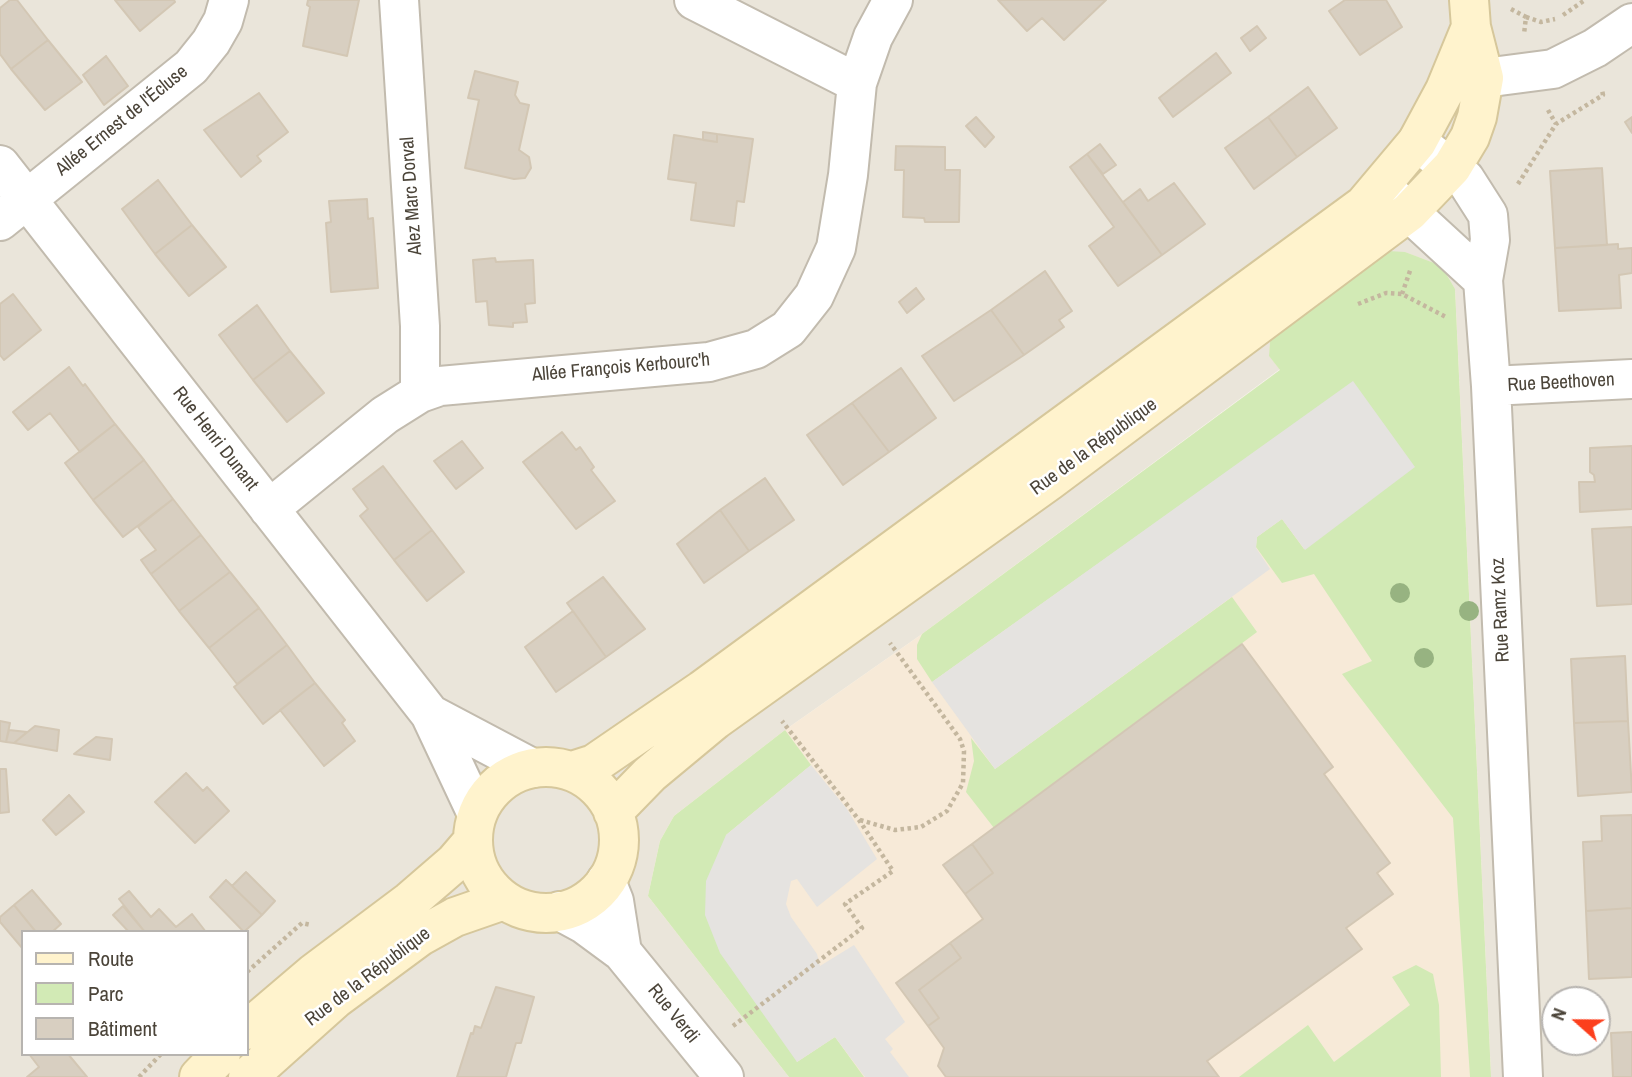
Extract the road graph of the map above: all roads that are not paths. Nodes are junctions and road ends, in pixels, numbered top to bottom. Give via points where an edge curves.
1 (229, 0) edge
2 (399, 0) edge
3 (694, 0) edge
4 (893, 0) edge
5 (1470, 13) edge
6 (1632, 23) edge
7 (1484, 78) junction
8 (857, 83) junction
9 (1417, 142) junction
10 (0, 165) edge
11 (1452, 167) junction
12 (1382, 187) junction
13 (13, 209) edge
14 (1409, 212) junction
15 (1483, 279) junction
16 (1632, 379) edge
17 (1491, 386) junction
18 (420, 393) junction
19 (269, 509) junction
20 (430, 714) junction
21 (532, 768) junction
22 (572, 772) junction
23 (613, 812) junction
24 (475, 828) junction
25 (606, 881) junction
26 (504, 900) junction
27 (560, 911) junction
28 (621, 952) junction
29 (248, 1029) edge
30 (220, 1056) edge
31 (713, 1064) edge
32 (199, 1077) edge
33 (248, 1077) edge
34 (1523, 1077) edge

1 - 13 street, Allée Ernest de l'Écluse via 223,21 191,67
2 - 18 street, Alez Marc Dorval via 420,326
3 - 8 street
4 - 8 street, Allée François Kerbourc'h via 869,46
5 - 7 street, Rue de la République
5 - 9 street, Rue de la République via 1445,90
6 - 7 street via 1553,69
7 - 11 street, Rue de la République via 1474,127
8 - 18 street, Allée François Kerbourc'h via 836,248 804,312 771,341 709,362 457,382
9 - 11 street
9 - 12 street, Rue de la République
10 - 13 street, Rue Henri Dunant
11 - 14 street, Rue de la République
11 - 15 street, Rue Ramz Koz via 1473,187 1488,215 1490,240
12 - 14 street
12 - 22 street, Rue de la République via 1333,229 713,682 594,765
13 - 19 street, Rue Henri Dunant
14 - 15 street
14 - 23 street, Rue de la République via 693,737
15 - 17 street, Rue Ramz Koz
16 - 17 street, Rue Beethoven
17 - 34 street, Rue Ramz Koz
18 - 19 street, Allée François Kerbourc'h via 385,415
19 - 20 street, Rue Henri Dunant
20 - 21 street, Rue Henri Dunant
20 - 24 street, Rue Henri Dunant via 459,769
21 - 22 street
21 - 24 street via 509,776 490,793
22 - 23 street via 603,794
23 - 25 street via 617,854
24 - 26 street via 482,875
24 - 29 street, Rue de la République via 454,863
25 - 27 street via 578,905
25 - 28 street via 614,901
26 - 27 street via 527,911
26 - 33 street, Rue de la République via 455,917 419,937 335,999
27 - 28 street, Rue Verdi
28 - 31 street, Rue Verdi
30 - 32 street

